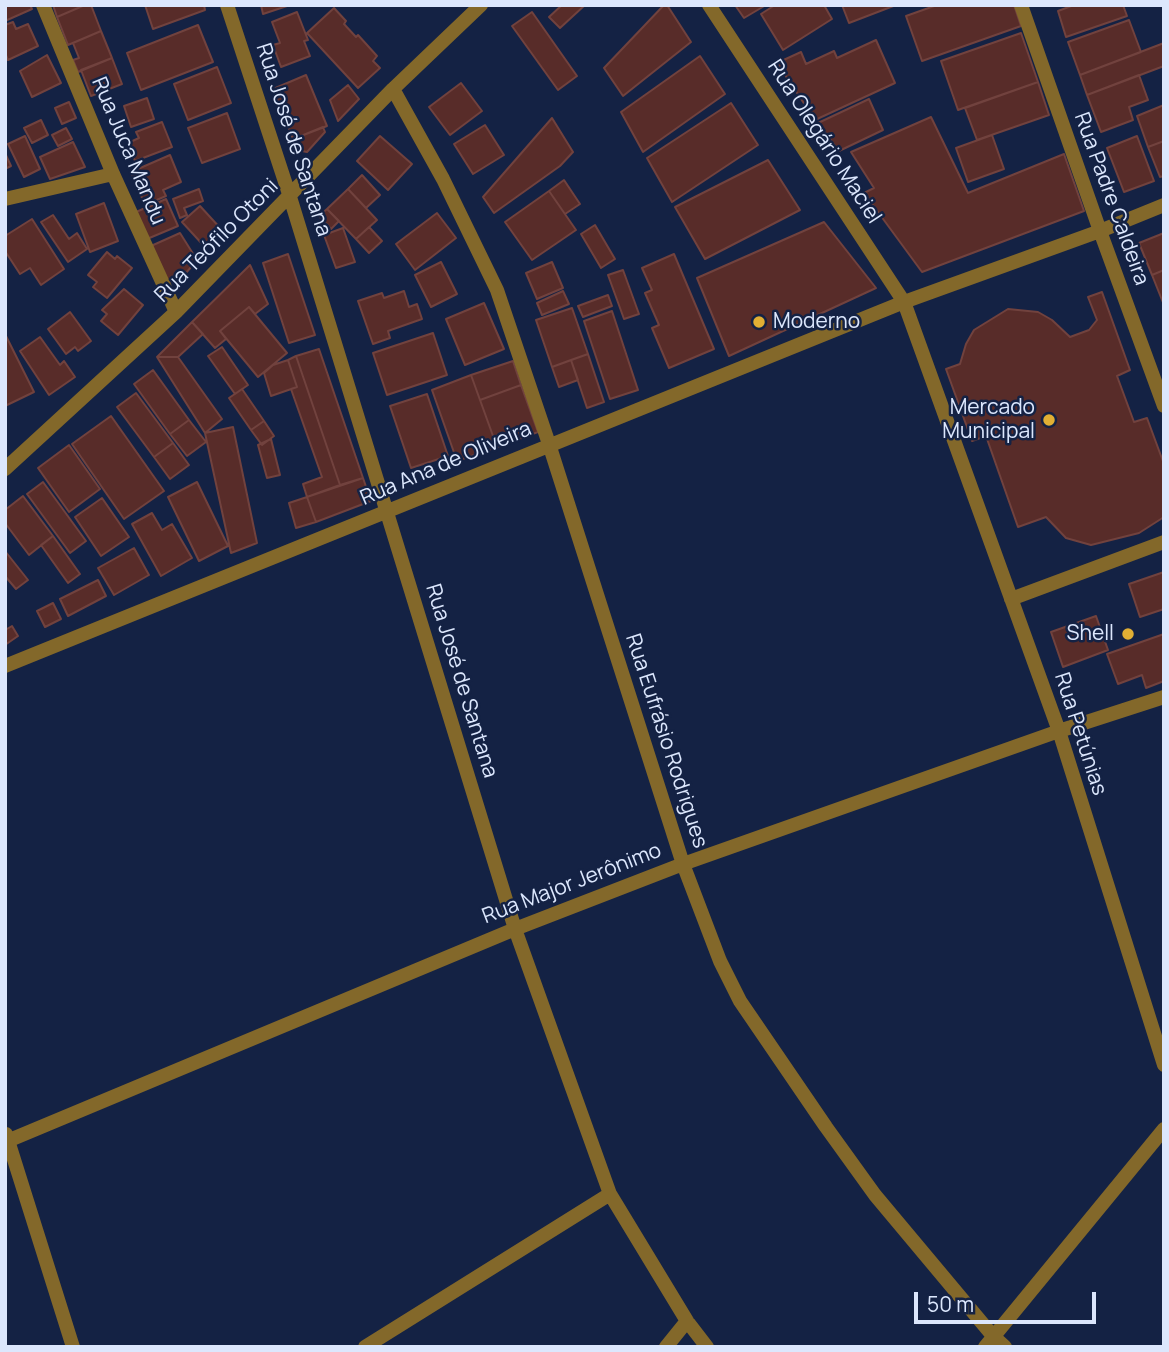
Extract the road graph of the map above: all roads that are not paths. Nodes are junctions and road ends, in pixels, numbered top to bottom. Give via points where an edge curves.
1 (43, 5) edge
2 (227, 5) edge
3 (481, 5) edge
4 (709, 5) edge
5 (1021, 5) edge
6 (393, 89) junction
7 (113, 174) junction
8 (290, 197) junction
9 (5, 199) edge
10 (1164, 205) edge
11 (1100, 231) junction
12 (904, 302) junction
13 (176, 312) junction
14 (1164, 406) edge
15 (549, 444) junction
16 (5, 469) edge
17 (387, 512) junction
18 (1164, 542) edge
19 (1011, 599) junction
20 (5, 666) edge
21 (1164, 697) edge
22 (1059, 731) junction
23 (683, 863) junction
24 (515, 929) junction
25 (1164, 1065) edge
26 (1164, 1129) edge
27 (6, 1139) edge
28 (610, 1194) junction
29 (687, 1321) junction
30 (989, 1342) edge
31 (72, 1347) edge
32 (365, 1347) edge
33 (666, 1347) edge
34 (707, 1347) edge
35 (1005, 1347) edge

1 - 7 street, Rua Juca Mandu
2 - 8 street, Rua José de Santana
3 - 6 street, Rua Teófilo Otoni
4 - 12 street, Rua Olegário Maciel
5 - 11 street, Rua Padre Caldeira
6 - 8 street, Rua Teófilo Otoni
6 - 15 street, Rua Eufrásio Rodrigues via 497,290
7 - 9 street
7 - 13 street, Rua Juca Mandu
8 - 13 street, Rua Teófilo Otoni
8 - 17 street, Rua José de Santana
10 - 11 street, Rua Ana de Oliveira
11 - 12 street, Rua Ana de Oliveira
11 - 14 street, Rua Padre Caldeira
12 - 15 street, Rua Ana de Oliveira
12 - 19 street, Rua Petúnias
13 - 16 street, Rua Teófilo Otoni
15 - 17 street, Rua Ana de Oliveira
15 - 23 street, Rua Eufrásio Rodrigues
17 - 20 street, Rua Ana de Oliveira
17 - 24 street, Rua José de Santana
18 - 19 street
19 - 22 street, Rua Petúnias
21 - 22 street, Rua Major Jerônimo
22 - 23 street, Rua Major Jerônimo
22 - 25 street, Rua Petúnias
23 - 24 street, Rua Major Jerônimo
23 - 30 street, Rua Eufrásio Rodrigues via 740,1001 875,1195
24 - 27 street, Rua Major Jerônimo
24 - 28 street, Rua José de Santana
26 - 30 street
27 - 31 street
28 - 29 street, Rua José de Santana
28 - 32 street
29 - 33 street
29 - 34 street, Rua José de Santana
30 - 35 street, Rua Eufrásio Rodrigues

